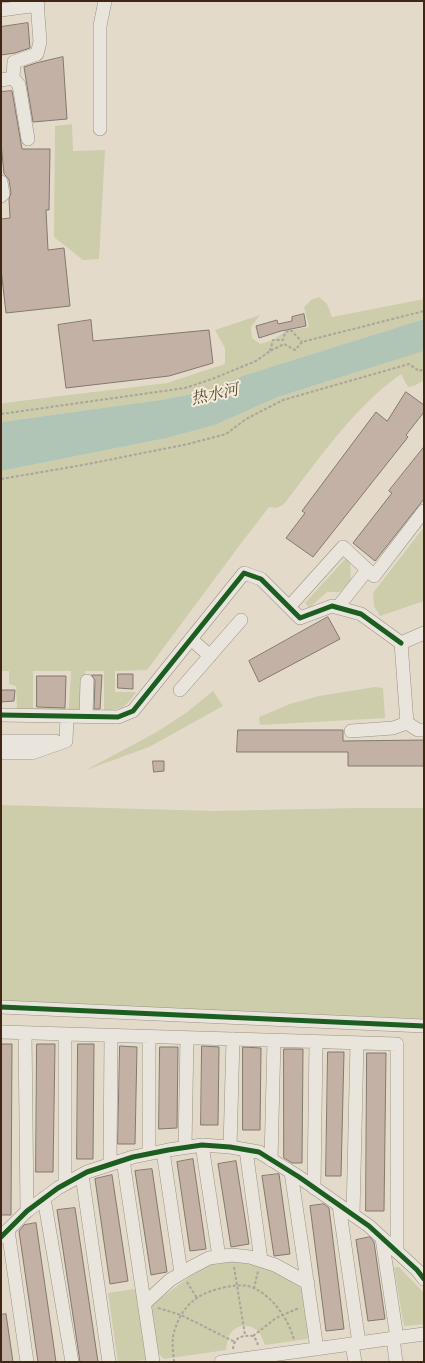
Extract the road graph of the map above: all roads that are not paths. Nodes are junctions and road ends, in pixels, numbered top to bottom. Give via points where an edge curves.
1 (105, 1) edge
2 (38, 3) edge
3 (1, 10) edge
4 (7, 79) edge
5 (100, 129) dead end
6 (28, 139) dead end
7 (1, 182) edge
8 (1, 196) edge
9 (424, 511) edge
10 (367, 570) junction
11 (289, 607) junction
12 (338, 607) junction
13 (241, 620) dead end
14 (424, 633) edge
15 (191, 639) junction
16 (402, 643) junction
17 (210, 656) junction
18 (87, 681) dead end
19 (180, 690) dead end
20 (1, 715) edge
21 (67, 716) junction
22 (86, 716) junction
23 (407, 723) junction
24 (350, 730) dead end
25 (424, 730) edge
26 (66, 741) junction
27 (1, 742) edge
28 (1, 753) edge
29 (1, 1006) edge
30 (424, 1026) edge
31 (1, 1032) edge
32 (25, 1033) junction
33 (65, 1034) junction
34 (111, 1036) junction
35 (149, 1037) junction
36 (188, 1038) junction
37 (233, 1039) junction
38 (274, 1040) junction
39 (316, 1042) junction
40 (357, 1043) junction
41 (202, 1145) junction
42 (186, 1147) junction
43 (230, 1147) junction
44 (246, 1150) junction
45 (163, 1151) junction
46 (149, 1153) junction
47 (123, 1160) junction
48 (271, 1160) junction
49 (110, 1164) junction
50 (291, 1172) junction
51 (82, 1175) junction
52 (65, 1184) junction
53 (314, 1188) junction
54 (44, 1198) junction
55 (339, 1205) junction
56 (27, 1211) junction
57 (353, 1215) junction
58 (5, 1234) edge
59 (382, 1238) junction
60 (397, 1252) junction
61 (219, 1257) junction
62 (261, 1260) junction
63 (181, 1273) junction
64 (424, 1279) edge
65 (308, 1283) junction
66 (144, 1304) junction
67 (424, 1334) edge
68 (395, 1338) junction
69 (356, 1343) junction
70 (309, 1353) edge
71 (267, 1358) edge
72 (246, 1360) edge
73 (226, 1361) edge
74 (27, 1362) edge
75 (72, 1362) edge
76 (109, 1362) edge
77 (153, 1362) edge
78 (355, 1362) edge
79 (396, 1362) edge

1 - 5 street via 100,26
2 - 3 street
2 - 4 street via 40,42 37,54 14,62
4 - 6 street via 20,85
7 - 8 street
9 - 10 street via 374,576
10 - 11 street via 343,547
10 - 12 street
11 - 12 street via 300,618 332,606
11 - 15 street via 261,579 244,573
12 - 16 street via 361,614
13 - 17 street
14 - 16 street
15 - 17 street
15 - 22 street via 133,711 118,717
16 - 23 street
17 - 19 street
18 - 22 street
20 - 21 street
21 - 22 street
21 - 26 street
23 - 24 street via 393,728
23 - 25 street via 418,730
26 - 27 street
26 - 28 street via 32,753
29 - 30 street
31 - 32 street
32 - 33 street
32 - 56 street
33 - 34 street
33 - 52 street
34 - 35 street
34 - 49 street
35 - 36 street
35 - 46 street
36 - 37 street
36 - 42 street
37 - 38 street
37 - 43 street
38 - 39 street
38 - 48 street
39 - 40 street
39 - 53 street
40 - 57 street
40 - 60 street via 397,1044
41 - 42 street
41 - 43 street
41 - 61 street
42 - 45 street
43 - 44 street
44 - 48 street via 259,1152
44 - 62 street
45 - 46 street
45 - 63 street
46 - 47 street
47 - 49 street
47 - 66 street
48 - 50 street
49 - 51 street
50 - 53 street
50 - 65 street
51 - 52 street
51 - 76 street
52 - 54 street
53 - 55 street
54 - 56 street
54 - 75 street
55 - 57 street
55 - 69 street
56 - 58 street
57 - 59 street
58 - 74 street
59 - 60 street
59 - 68 street
60 - 64 street
61 - 62 street via 232,1255
61 - 63 street via 209,1258
62 - 65 street via 275,1264
63 - 66 street
65 - 70 street
66 - 77 street
67 - 68 street
68 - 69 street
68 - 79 street
69 - 70 street
69 - 78 street
70 - 71 street
71 - 72 street
72 - 73 street

